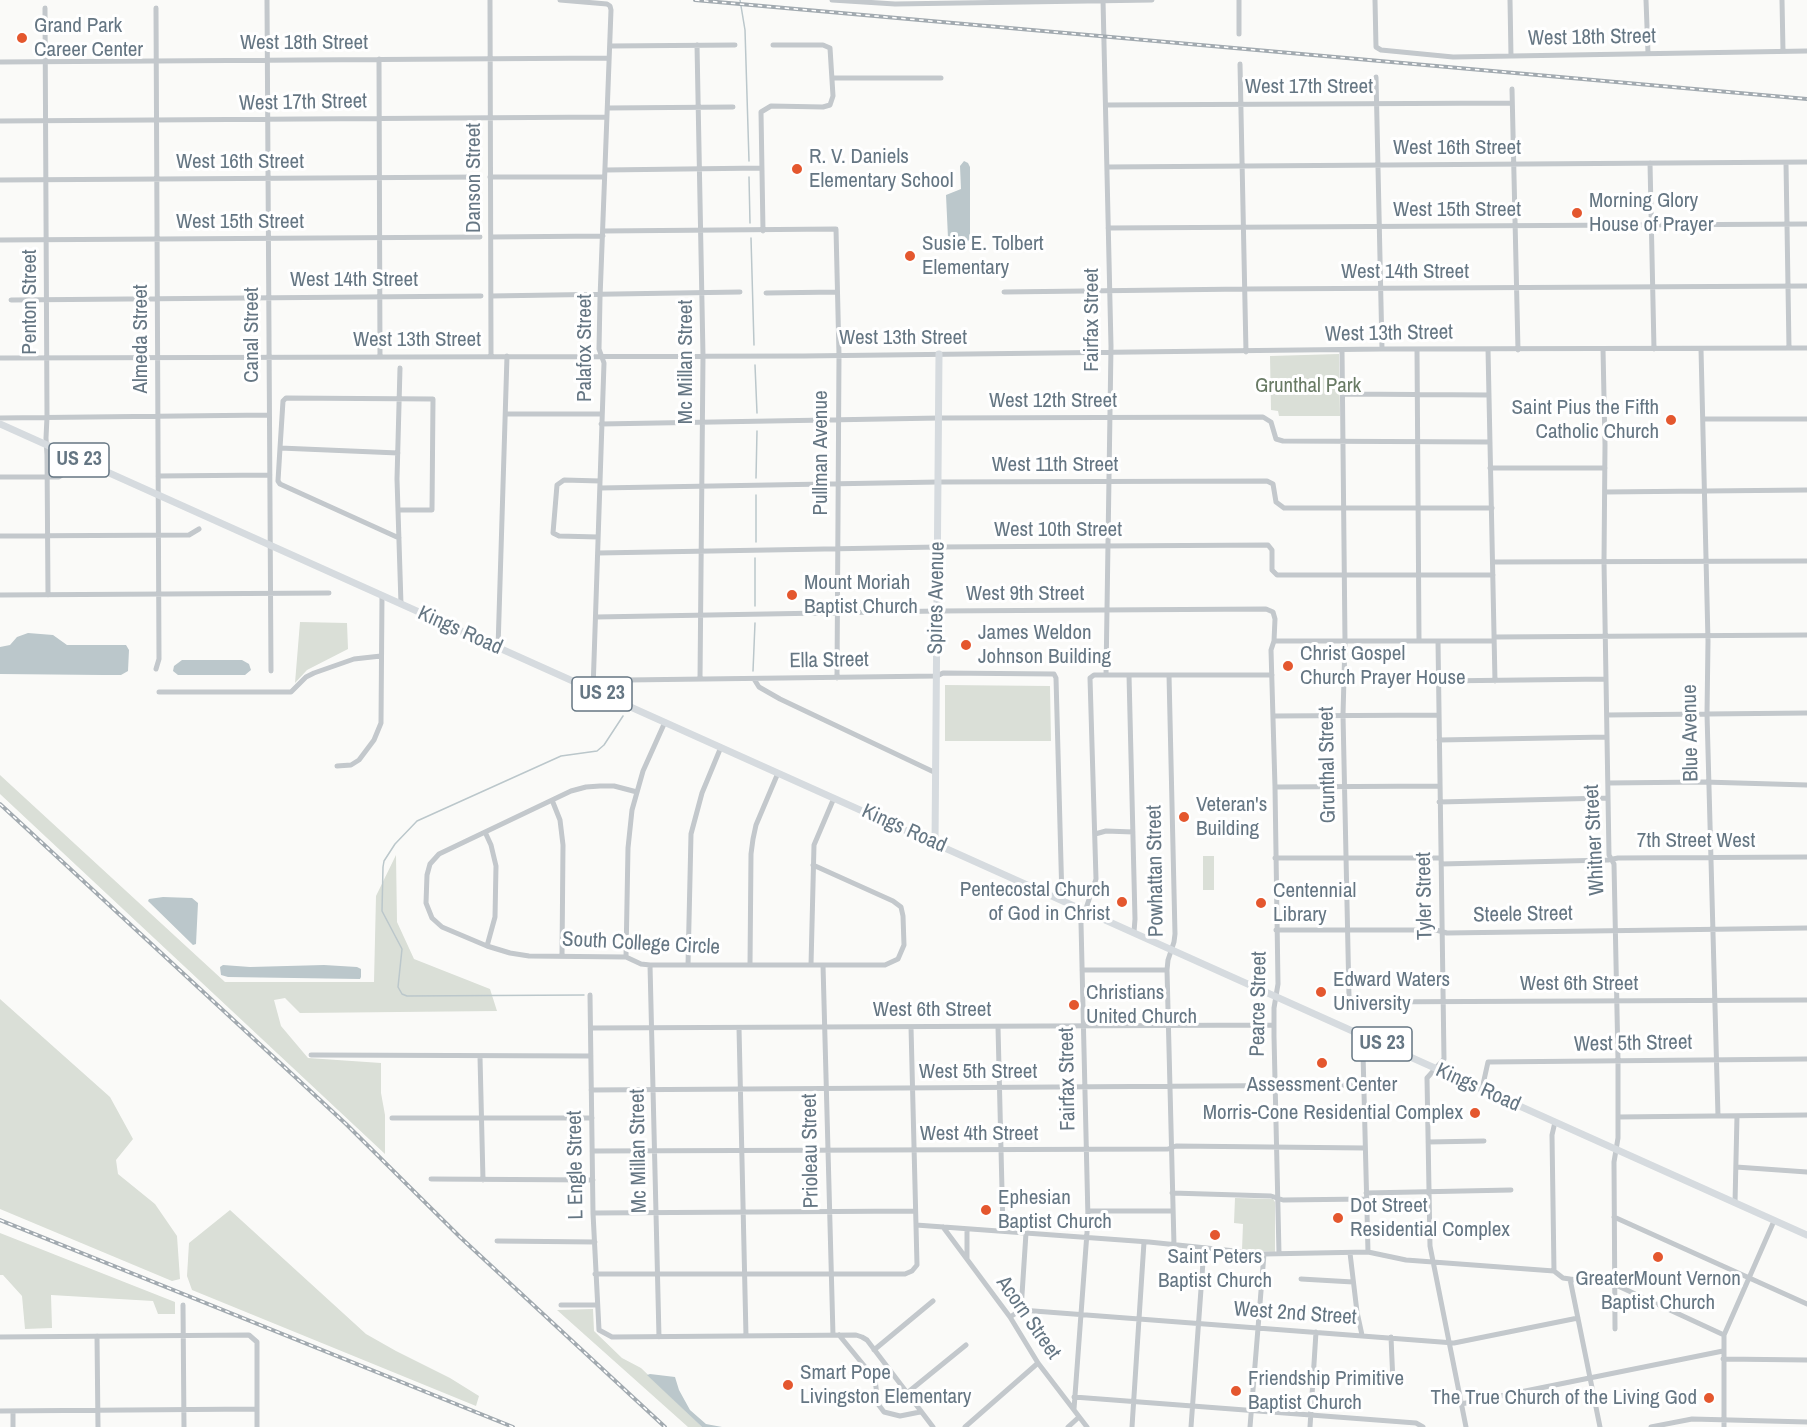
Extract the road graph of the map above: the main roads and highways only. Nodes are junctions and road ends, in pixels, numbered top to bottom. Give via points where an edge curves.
1 (939, 354) road end
2 (0, 424) edge
3 (934, 843) junction
4 (1807, 1235) edge

1 - 3 main road, Spires Avenue
2 - 3 main road, Kings Road / US 23
3 - 4 main road, Kings Road / US 23

